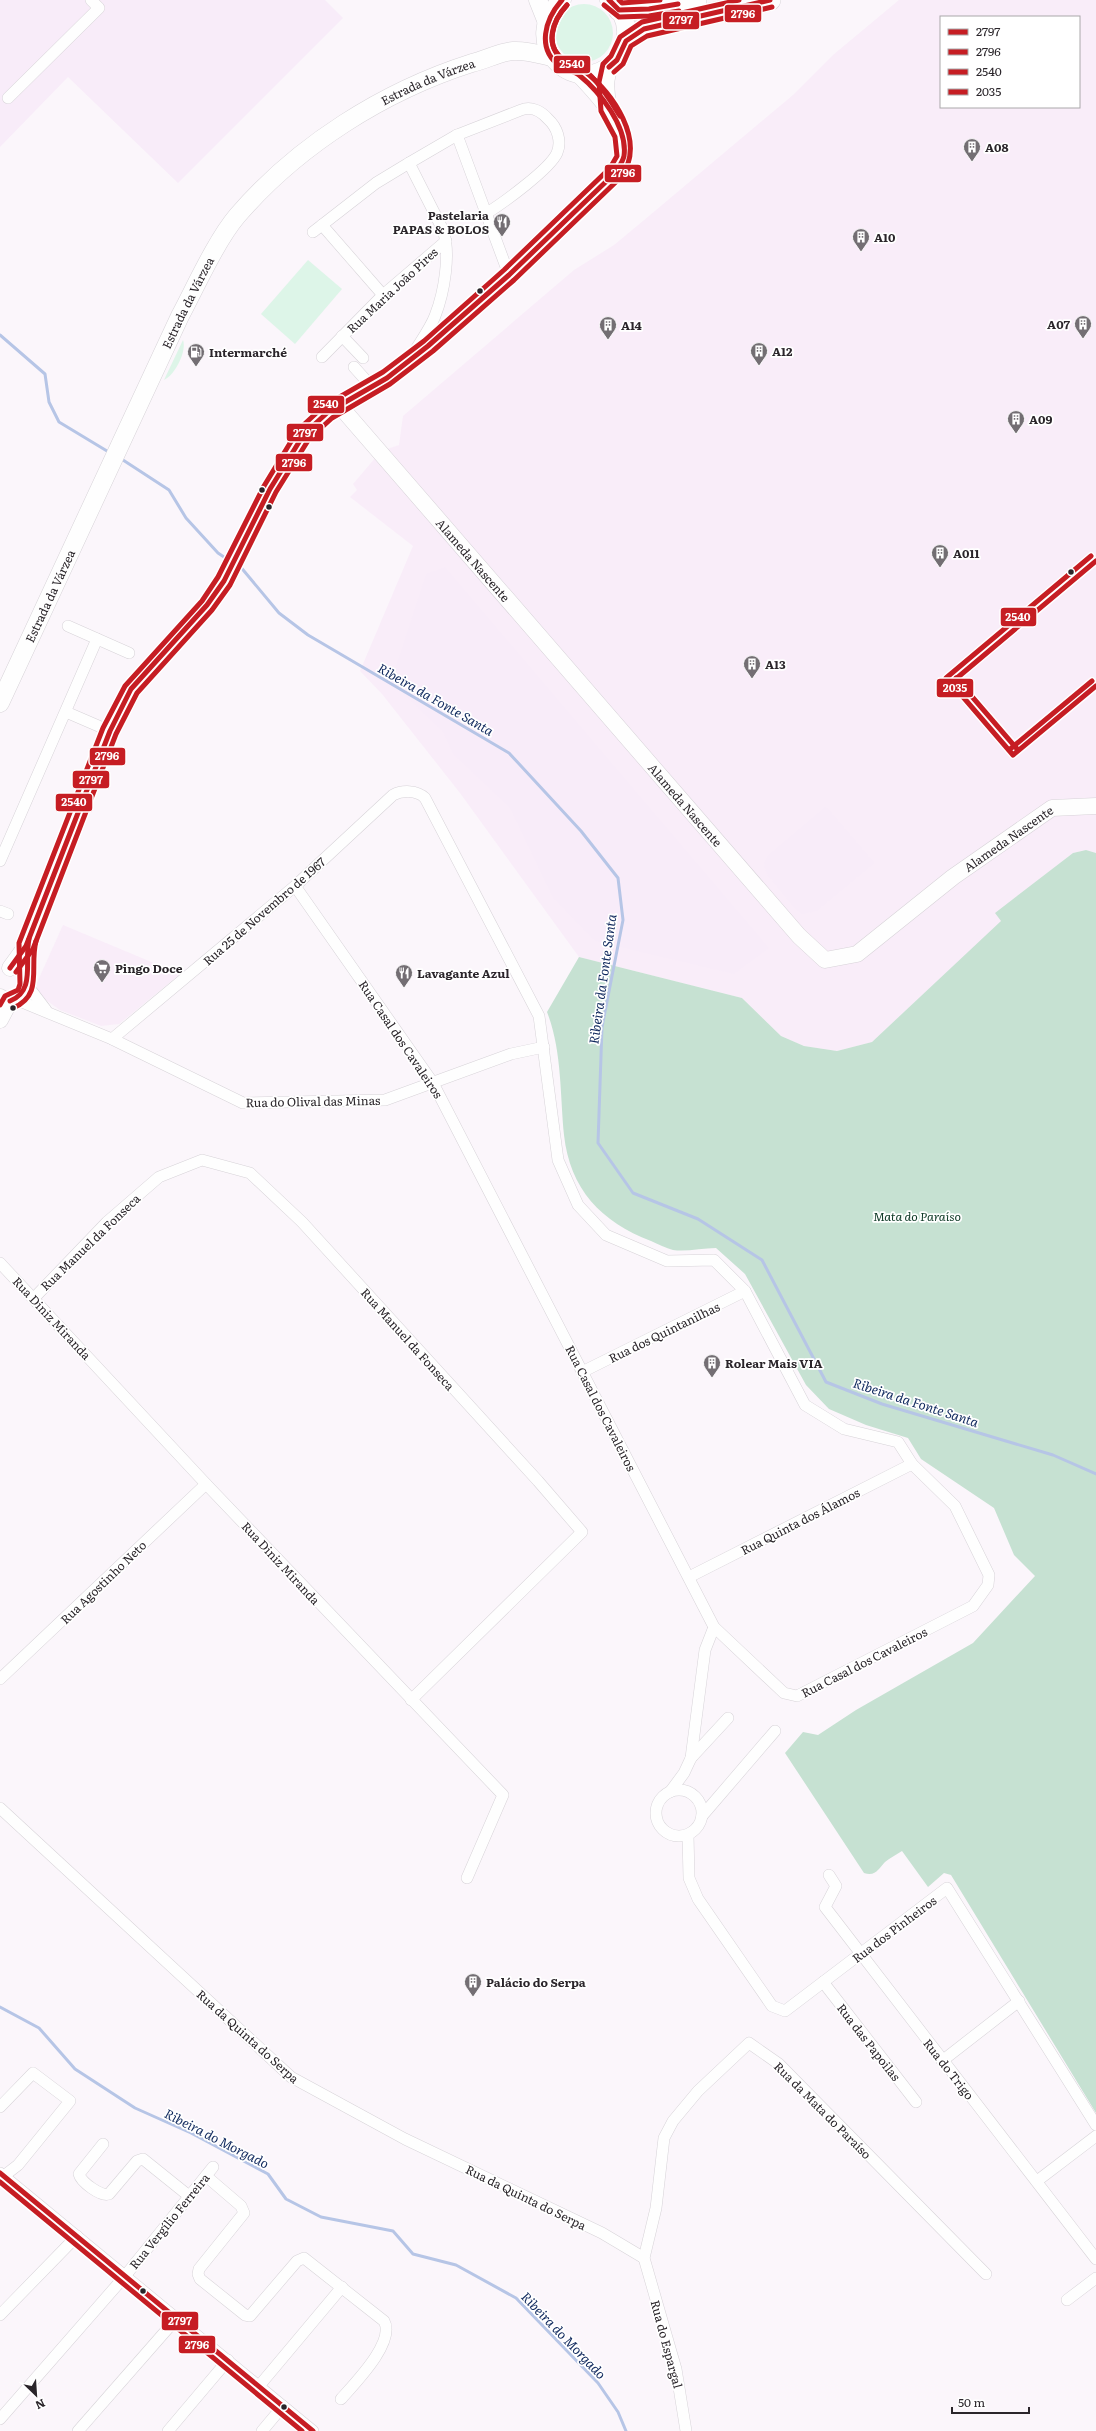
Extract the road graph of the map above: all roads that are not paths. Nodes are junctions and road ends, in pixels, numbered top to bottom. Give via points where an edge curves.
1 (91, 0) edge
2 (538, 0) edge
3 (562, 0) edge
4 (696, 0) edge
5 (770, 0) edge
6 (613, 3) edge
7 (546, 23) junction
8 (626, 41) junction
9 (512, 51) junction
10 (552, 57) junction
11 (609, 67) junction
12 (578, 74) junction
13 (8, 98) dead end
14 (608, 109) junction
15 (457, 135) junction
16 (409, 163) junction
17 (487, 213) junction
18 (446, 241) junction
19 (509, 275) junction
20 (383, 294) junction
21 (342, 336) junction
22 (322, 357) dead end
23 (363, 358) dead end
24 (409, 361) junction
25 (354, 367) dead end
26 (371, 386) junction
27 (339, 405) junction
28 (68, 626) dead end
29 (97, 639) junction
30 (129, 653) dead end
31 (2, 699) edge
32 (66, 712) junction
33 (110, 731) junction
34 (1096, 806) edge
35 (0, 861) edge
36 (295, 886) junction
37 (26, 946) junction
38 (3, 971) edge
39 (27, 983) junction
40 (9, 999) edge
41 (46, 1010) junction
42 (0, 1020) edge
43 (112, 1039) junction
44 (544, 1047) junction
45 (433, 1083) junction
46 (0, 1263) edge
47 (745, 1291) junction
48 (34, 1298) junction
49 (582, 1372) junction
50 (912, 1464) junction
51 (206, 1484) junction
52 (688, 1578) junction
53 (714, 1627) junction
54 (0, 1680) edge
55 (411, 1700) junction
56 (728, 1718) dead end
57 (775, 1731) dead end
58 (691, 1758) junction
59 (670, 1792) junction
60 (0, 1808) edge
61 (702, 1816) junction
62 (688, 1835) junction
63 (829, 1875) dead end
64 (467, 1878) dead end
65 (860, 1953) junction
66 (823, 1982) junction
67 (1019, 2001) junction
68 (942, 2061) junction
69 (916, 2102) dead end
70 (0, 2107) edge
71 (1096, 2125) edge
72 (1096, 2136) edge
73 (103, 2144) dead end
74 (213, 2167) dead end
75 (1, 2176) edge
76 (206, 2176) junction
77 (1037, 2181) junction
78 (189, 2196) junction
79 (77, 2236) junction
80 (644, 2258) junction
81 (1096, 2259) edge
82 (986, 2274) dead end
83 (125, 2276) junction
84 (1096, 2278) edge
85 (342, 2287) junction
86 (1067, 2300) dead end
87 (0, 2315) edge
88 (177, 2318) junction
89 (228, 2360) junction
90 (259, 2386) junction
91 (341, 2399) dead end
92 (283, 2406) junction
93 (0, 2419) edge
94 (78, 2431) edge
95 (168, 2431) edge
96 (262, 2431) edge
97 (313, 2431) edge
98 (686, 2431) edge

1 - 13 street via 99,8
2 - 7 main road
3 - 7 main road, Estrada da Várzea via 553,8
4 - 6 highway via 649,9
5 - 8 highway via 644,28
6 - 8 main road via 626,30
7 - 9 main road, Estrada da Várzea
7 - 10 main road via 546,42
8 - 11 main road via 620,55
9 - 10 main road, Estrada da Várzea
9 - 31 main road, Estrada da Várzea via 397,92 320,140 276,177 236,217 180,316
10 - 12 main road via 559,65
11 - 12 main road via 589,74
11 - 14 street via 606,83
12 - 14 street
14 - 19 street via 622,135 624,157 616,172
15 - 16 street
15 - 17 street
15 - 17 street via 530,108 546,117 559,137 559,148 555,157 513,196
16 - 18 street via 443,230
16 - 20 street via 376,183 318,229
17 - 19 street
18 - 20 street, Rua Maria João Pires
18 - 24 street via 444,281 434,317
19 - 24 street
20 - 21 street, Rua Maria João Pires
21 - 22 street, Rua Maria João Pires
21 - 23 street
24 - 26 street
25 - 26 street
26 - 27 street
27 - 33 street via 304,434 270,489 224,581 207,604 131,689
27 - 34 street, Alameda Nascente via 800,936 825,960 857,954 953,876 1052,808
28 - 29 street
29 - 30 street
29 - 32 street
32 - 33 street
32 - 35 street
33 - 37 street
36 - 43 street, Rua 25 de Novembro de 1967
36 - 44 street, Rua 25 de Novembro de 1967 via 393,795 402,792 418,793 425,798 532,1000 540,1020
36 - 45 street, Rua Casal dos Cavaleiros
37 - 38 street
37 - 39 street
38 - 39 street via 23,974
39 - 40 street via 24,994
39 - 41 street, Rua do Olival das Minas
40 - 41 street, Rua do Olival das Minas
40 - 42 street
41 - 43 street, Rua do Olival das Minas
43 - 45 street, Rua do Olival das Minas via 243,1103 385,1100
44 - 45 street, Rua do Olival das Minas via 510,1054
44 - 47 street via 558,1160 578,1205 606,1235 667,1261 714,1260
45 - 49 street, Rua Casal dos Cavaleiros
46 - 48 street, Rua Diniz Miranda
47 - 49 street, Rua dos Quintanilhas
47 - 50 street via 804,1404 844,1428 898,1442
48 - 51 street, Rua Diniz Miranda
48 - 55 street, Rua Manuel da Fonseca via 107,1222 159,1177 202,1160 250,1173 302,1222 582,1532
49 - 52 street, Rua Casal dos Cavaleiros
50 - 52 street, Rua Quinta dos Álamos
50 - 53 street, Rua Casal dos Cavaleiros via 955,1506 989,1575 990,1582 971,1608 797,1696 784,1693
51 - 54 street, Rua Agostinho Neto
51 - 55 street, Rua Diniz Miranda
52 - 53 street, Rua Casal dos Cavaleiros
53 - 58 street via 705,1650
55 - 64 street, Rua Diniz Miranda via 502,1795
56 - 58 street
57 - 61 street
58 - 59 street
59 - 61 street via 683,1791 695,1797 702,1808
59 - 62 street via 658,1803 656,1815 660,1826 672,1836
60 - 80 street, Rua da Quinta do Serpa via 291,2077 405,2139 602,2234
61 - 62 street via 695,1830
62 - 66 street, Rua dos Pinheiros via 689,1878 698,1899 772,2006 784,2011
63 - 65 street, Rua do Trigo via 836,1886 825,1907
65 - 66 street, Rua dos Pinheiros
65 - 67 street, Rua dos Pinheiros via 948,1888
65 - 68 street, Rua do Trigo
66 - 69 street, Rua das Papoilas
67 - 68 street
67 - 71 street, Rua dos Pinheiros
68 - 77 street, Rua do Trigo
70 - 75 street via 34,2073 70,2101 18,2165
72 - 77 street
73 - 78 street via 79,2174 103,2195 109,2194 137,2161 143,2159
74 - 76 street, Rua Vergílio Ferreira
75 - 79 street
76 - 78 street, Rua Vergílio Ferreira
76 - 85 street via 241,2206 244,2213 199,2269 200,2279 247,2316 255,2313 301,2258 306,2258
77 - 81 street, Rua do Trigo
78 - 83 street, Rua Vergílio Ferreira
79 - 83 street
79 - 87 street
80 - 82 street, Rua da Mata do Paraíso via 656,2208 664,2138 673,2121 698,2091 749,2043 779,2064
80 - 98 street, Rua do Espargal via 676,2369
83 - 88 street
83 - 93 street, Rua Vergílio Ferreira
84 - 86 street
85 - 90 street
85 - 91 street via 384,2321 387,2330 377,2354
88 - 89 street
88 - 94 street
89 - 90 street
89 - 95 street
90 - 92 street
92 - 96 street
92 - 97 street

